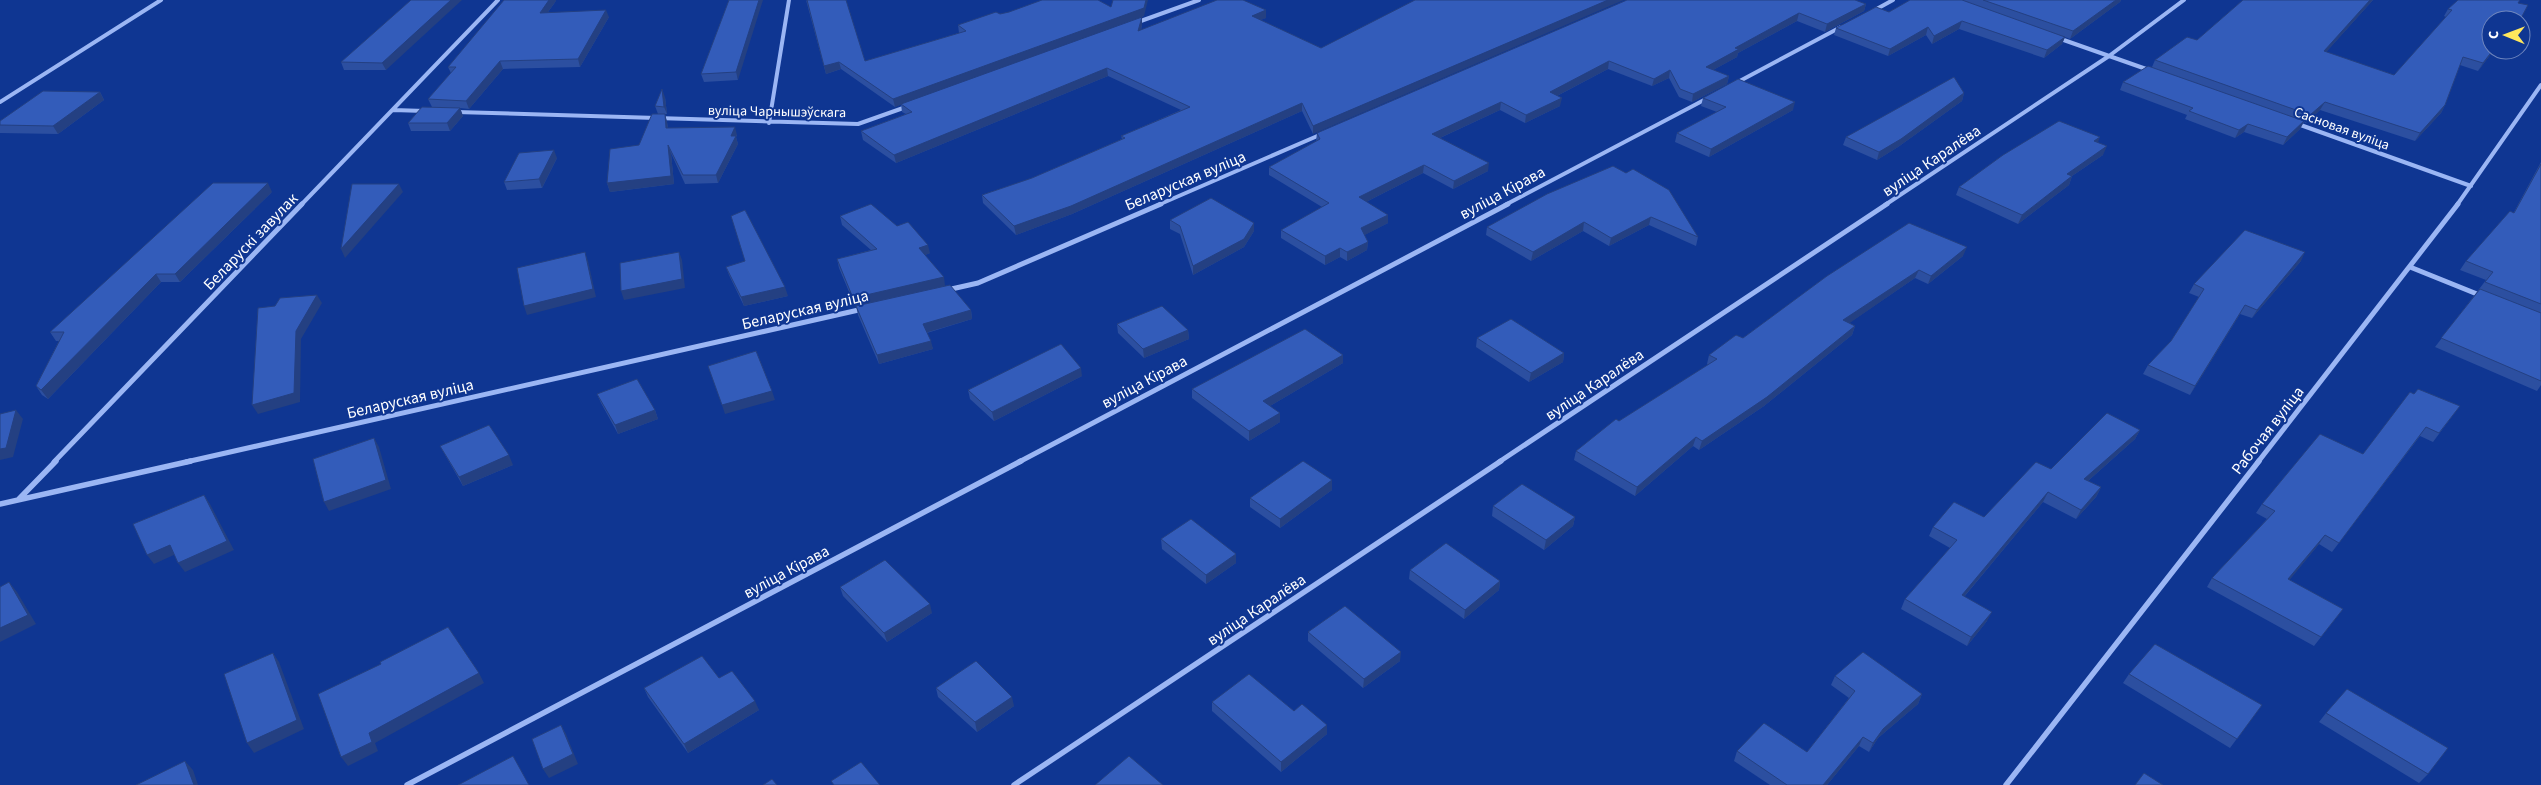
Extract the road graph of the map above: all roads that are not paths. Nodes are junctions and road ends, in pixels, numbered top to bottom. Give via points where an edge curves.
1 (161, 0) edge
2 (498, 0) edge
3 (789, 0) edge
4 (1199, 0) edge
5 (1893, 0) edge
6 (2183, 0) edge
7 (1867, 14) edge
8 (1849, 23) edge
9 (1134, 24) edge
10 (2053, 36) edge
11 (2109, 56) junction
12 (2155, 73) edge
13 (2541, 85) edge
14 (1726, 88) edge
15 (1708, 98) edge
16 (0, 102) edge
17 (913, 104) edge
18 (393, 110) junction
19 (432, 111) edge
20 (452, 112) edge
21 (2286, 120) edge
22 (769, 123) junction
23 (1324, 134) edge
24 (2471, 186) junction
25 (2410, 267) junction
26 (939, 292) edge
27 (2489, 298) edge
28 (871, 307) edge
29 (19, 499) junction
30 (0, 504) edge
31 (407, 785) edge
32 (1014, 785) edge
33 (2006, 785) edge

1 - 16 street
2 - 18 street, Беларускі завулак
3 - 22 street
4 - 9 street
5 - 7 street
6 - 11 street, вуліца Каралёва
8 - 14 street
10 - 11 street
11 - 12 street
11 - 32 street, вуліца Каралёва
13 - 24 street, Рабочая вуліца
15 - 31 street, вуліца Кірава
17 - 22 street, вуліца Чарнышэўскага via 858,124
18 - 19 street
18 - 29 street, Беларускі завулак
20 - 22 street, вуліца Чарнышэўскага
21 - 24 street, Сасновая вуліца
23 - 26 street, Беларуская вуліца via 978,283
24 - 25 street, Рабочая вуліца
25 - 27 street
25 - 33 street, Рабочая вуліца
28 - 29 street, Беларуская вуліца
29 - 30 street, Беларуская вуліца

